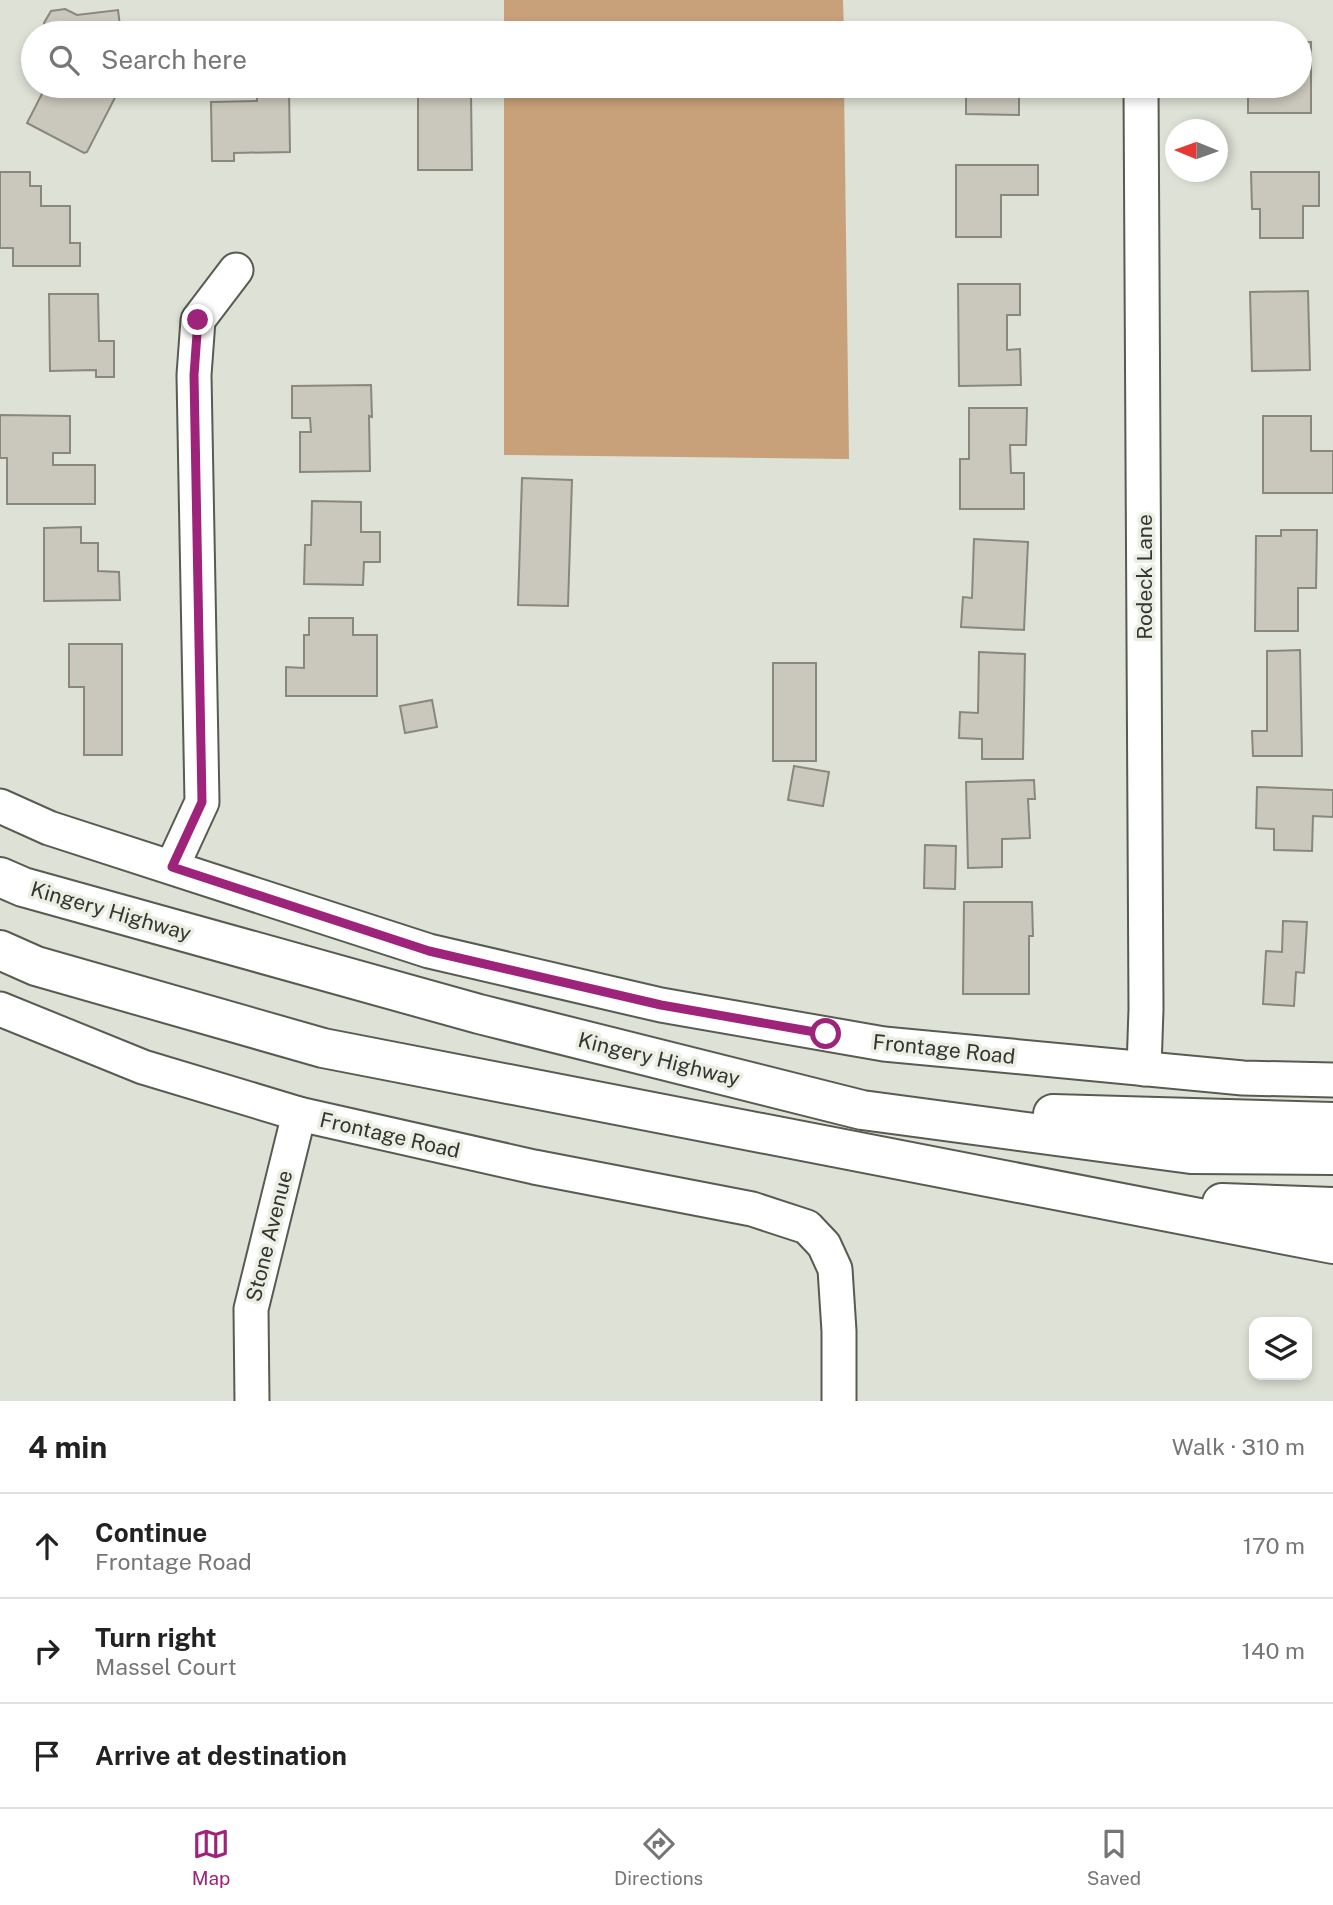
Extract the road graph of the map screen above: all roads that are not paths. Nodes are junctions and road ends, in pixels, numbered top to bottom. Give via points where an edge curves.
1 (1141, 98) edge
2 (236, 270) dead end
3 (0, 806) edge
4 (172, 867) junction
5 (0, 877) edge
6 (0, 950) edge
7 (0, 1009) edge
8 (1144, 1069) junction
9 (1333, 1080) edge
10 (862, 1110) junction
11 (299, 1114) junction
12 (1333, 1122) edge
13 (1333, 1155) edge
14 (1094, 1198) junction
15 (1333, 1207) edge
16 (1333, 1244) edge
17 (252, 1401) edge
18 (839, 1401) edge

1 - 8 street, Rodeck Lane
2 - 4 street via 198,320 194,375 202,802
3 - 4 street, Frontage Road via 49,828
4 - 8 street, Frontage Road via 429,951 661,1005 884,1044
5 - 10 highway, Kingery Highway via 479,1014
6 - 14 highway via 37,965 323,1048
7 - 11 street, Frontage Road via 143,1067
8 - 9 street, Frontage Road
10 - 12 highway
10 - 13 highway, Kingery Highway via 1191,1154
11 - 17 street, Stone Avenue via 251,1309
11 - 18 street, Frontage Road via 534,1167 752,1209 807,1227 824,1245 835,1269
14 - 15 highway
14 - 16 highway

